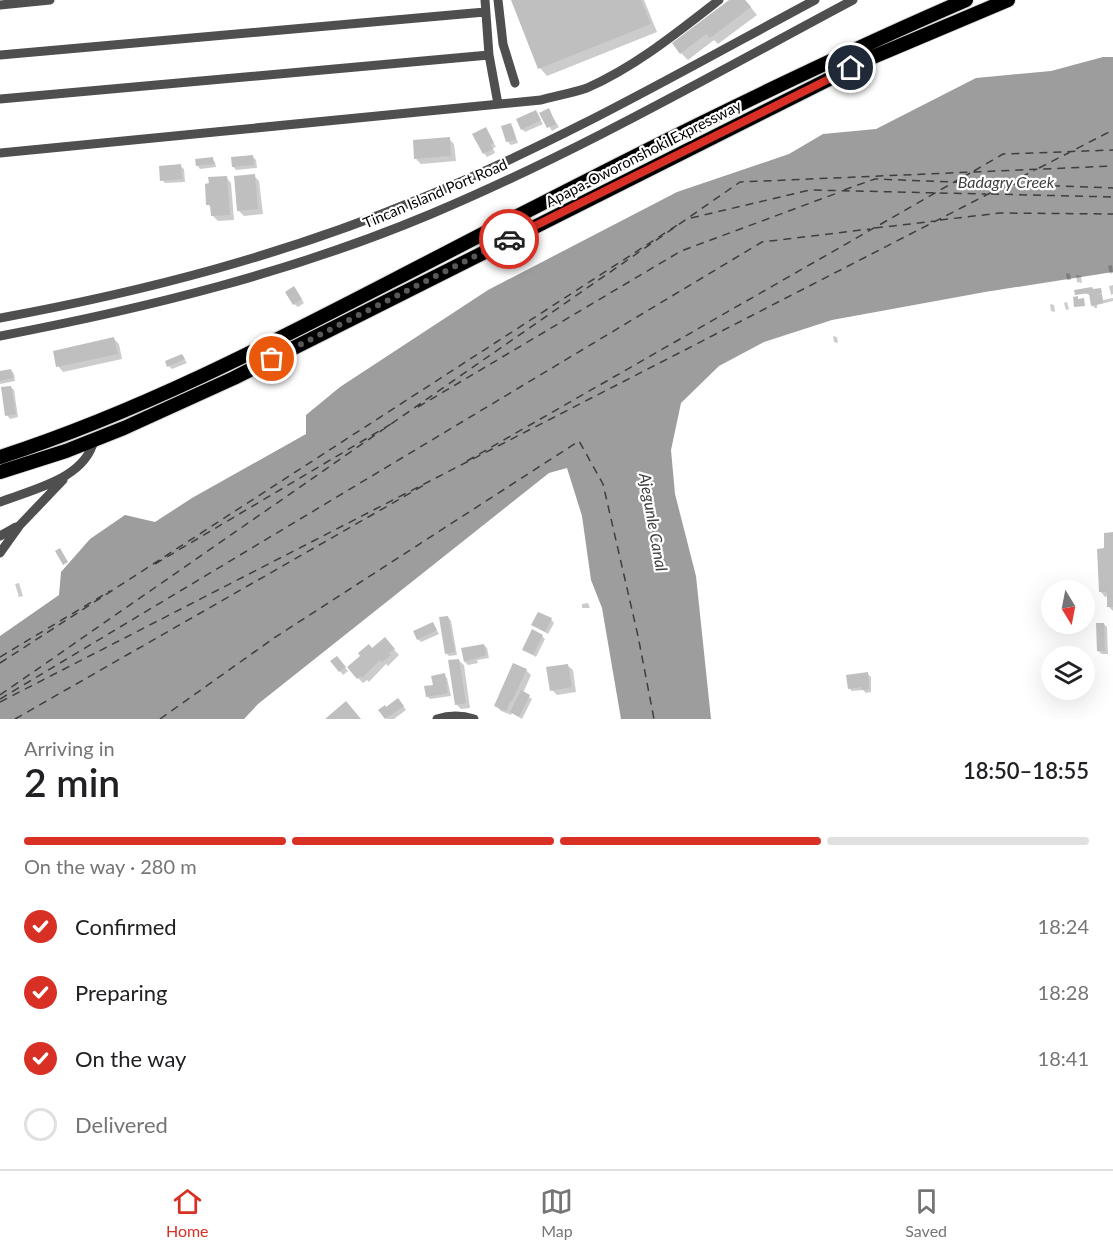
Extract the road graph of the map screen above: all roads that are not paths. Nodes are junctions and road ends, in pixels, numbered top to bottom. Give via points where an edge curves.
1 (50, 0) edge
2 (484, 0) edge
3 (498, 0) edge
4 (719, 0) edge
5 (815, 0) edge
6 (852, 0) edge
7 (966, 0) edge
8 (1008, 0) edge
9 (0, 5) edge
10 (485, 12) junction
11 (0, 55) edge
12 (489, 55) junction
13 (515, 83) dead end
14 (0, 99) edge
15 (498, 104) junction
16 (0, 153) edge
17 (0, 318) edge
18 (0, 336) edge
19 (94, 440) junction
20 (0, 457) edge
21 (77, 468) junction
22 (0, 472) edge
23 (0, 502) edge
24 (20, 525) junction
25 (0, 536) edge
26 (0, 553) edge
27 (437, 719) edge
28 (474, 719) edge

1 - 9 street
2 - 10 street
3 - 13 street via 502,44
4 - 15 street via 668,39 586,88 542,100
5 - 17 street, Tincan Island Port Road via 616,106 424,198 287,249 174,281
6 - 18 street, Tincan Island Port Road via 624,122 431,214 229,284 93,318
7 - 20 highway, Apapa-Oworonshoki Expressway via 868,43 611,168 220,368 57,439
8 - 19 highway, Apapa-Oworonshoki Expressway via 873,57 234,378
10 - 11 street
10 - 12 street
12 - 14 street
12 - 15 street
15 - 16 street
19 - 21 street via 92,451
19 - 22 highway, Apapa-Oworonshoki Expressway
21 - 23 street
21 - 24 street
24 - 25 street
24 - 26 street
27 - 28 street

